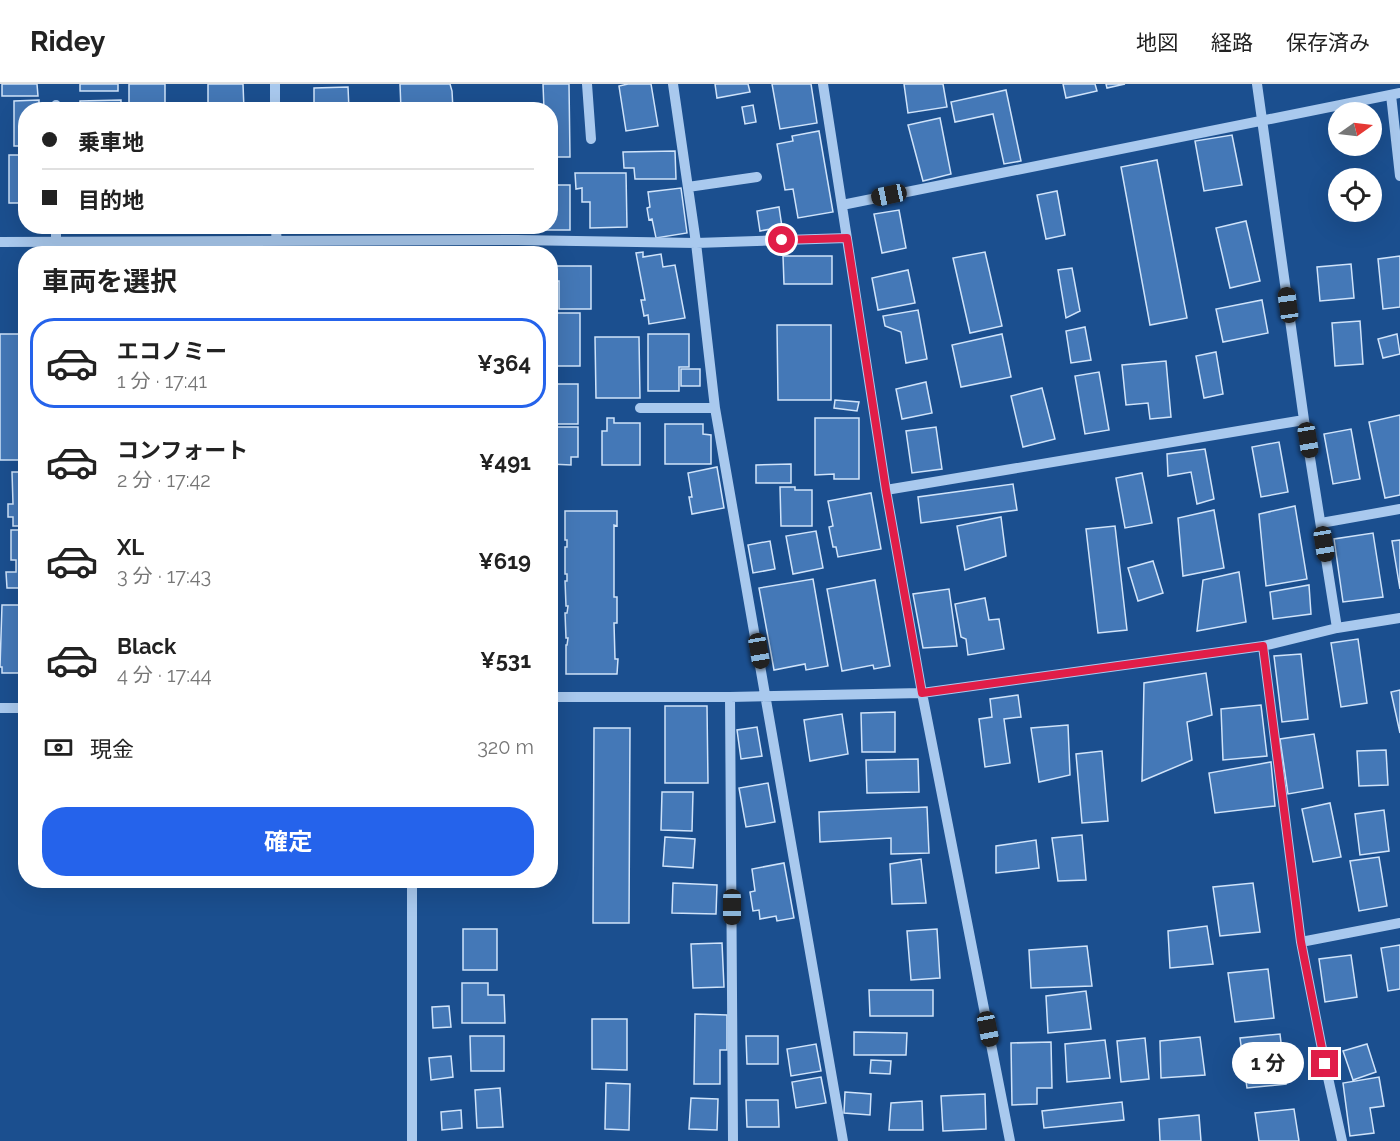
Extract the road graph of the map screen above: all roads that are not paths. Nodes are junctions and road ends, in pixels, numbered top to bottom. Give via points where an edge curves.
1 (275, 84) edge
2 (587, 84) edge
3 (673, 84) edge
4 (823, 84) edge
5 (1257, 84) edge
6 (1395, 94) edge
7 (275, 102) edge
8 (1262, 120) junction
9 (591, 139) dead end
10 (1400, 176) edge
11 (757, 177) dead end
12 (688, 187) junction
13 (842, 205) junction
14 (56, 234) edge
15 (277, 234) edge
16 (847, 238) junction
17 (277, 240) junction
18 (517, 240) junction
19 (0, 242) edge
20 (56, 242) junction
21 (696, 243) junction
22 (277, 246) edge
23 (517, 246) edge
24 (640, 408) dead end
25 (716, 408) junction
26 (1304, 420) junction
27 (886, 490) junction
28 (1400, 509) edge
29 (1321, 523) junction
30 (1400, 618) edge
31 (1337, 628) junction
32 (1263, 646) junction
33 (922, 693) junction
34 (766, 696) junction
35 (558, 697) edge
36 (730, 697) junction
37 (0, 708) edge
38 (18, 708) edge
39 (411, 888) edge
40 (1400, 922) edge
41 (1301, 942) junction
42 (412, 1141) edge
43 (733, 1141) edge
44 (843, 1141) edge
45 (1010, 1141) edge
46 (1342, 1141) edge

1 - 7 street
2 - 9 street
3 - 12 street
4 - 13 street
5 - 8 street
6 - 8 street
6 - 10 street
8 - 13 street
8 - 26 street
11 - 12 street
12 - 21 street
13 - 16 street
14 - 20 street
15 - 17 street
16 - 21 street
16 - 27 street
17 - 18 street
17 - 20 street
17 - 22 street
18 - 21 street
18 - 23 street
19 - 20 street
21 - 25 street
24 - 25 street
25 - 34 street
26 - 27 street
26 - 29 street
27 - 33 street
28 - 29 street
29 - 31 street
30 - 31 street
31 - 32 street
32 - 33 street
32 - 41 street
33 - 34 street
33 - 45 street
34 - 36 street
34 - 44 street
35 - 36 street
36 - 43 street
37 - 38 street
39 - 42 street
40 - 41 street
41 - 46 street

